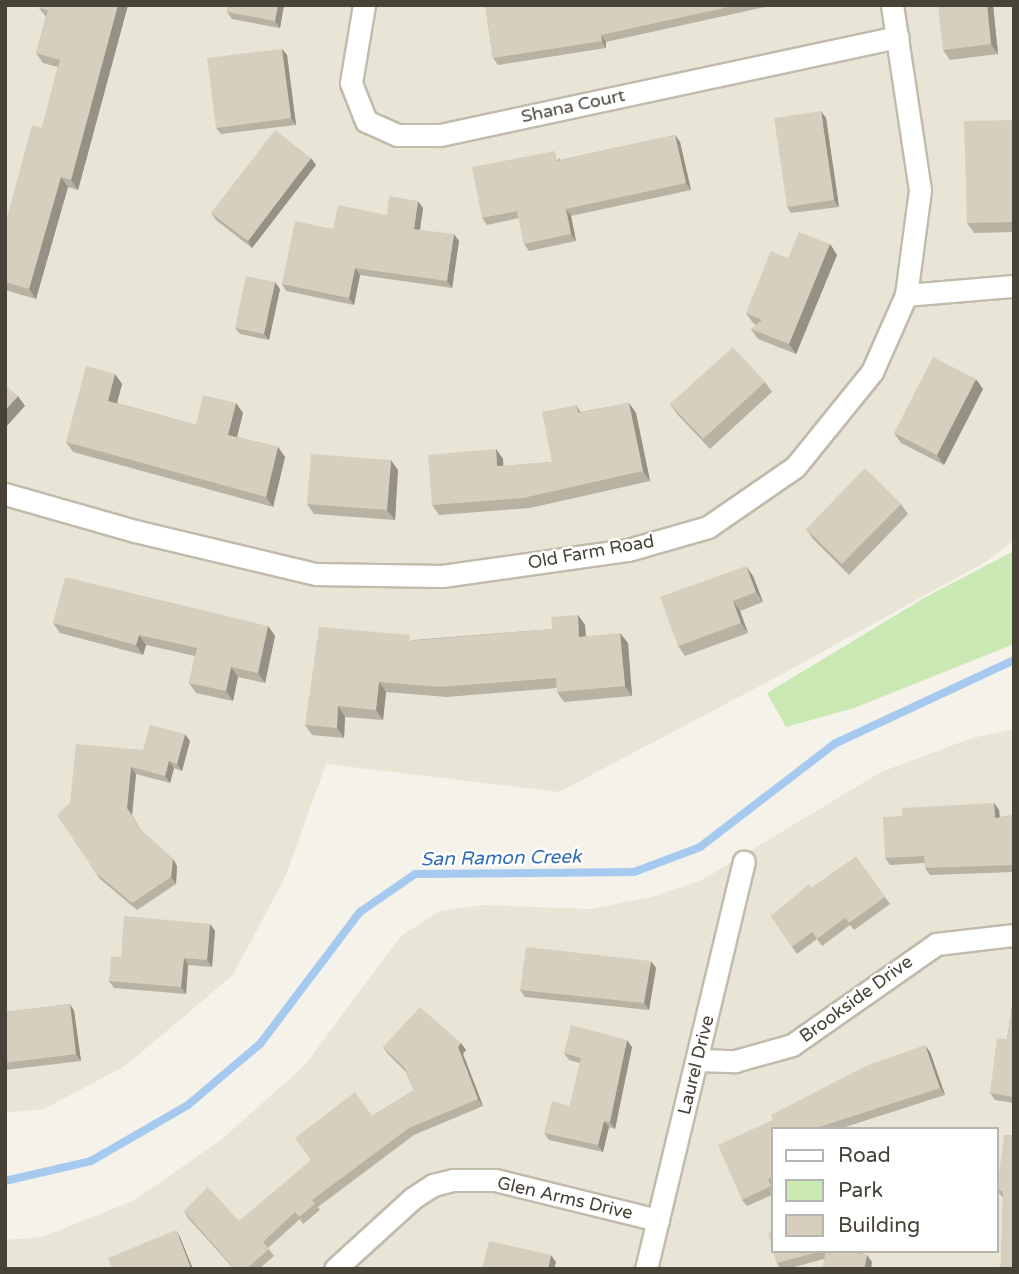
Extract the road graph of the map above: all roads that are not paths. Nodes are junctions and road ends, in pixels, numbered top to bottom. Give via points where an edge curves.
1 (364, 5) edge
2 (892, 5) edge
3 (898, 37) junction
4 (1014, 286) edge
5 (906, 295) junction
6 (5, 494) edge
7 (744, 862) dead end
8 (1014, 935) edge
9 (697, 1060) junction
10 (658, 1220) junction
11 (335, 1269) edge
12 (646, 1269) edge

1 - 3 street, Shana Court via 351,83 366,121 397,135 440,135
2 - 3 street, Old Farm Road
3 - 5 street, Old Farm Road via 920,190
4 - 5 street
5 - 6 street, Old Farm Road via 872,372 795,467 708,527 628,550 442,576 316,574
7 - 9 street, Laurel Drive
8 - 9 street, Brookside Drive via 936,944 792,1045 735,1061
9 - 10 street, Laurel Drive
10 - 11 street, Glen Arms Drive via 495,1180 453,1180 433,1185 413,1198
10 - 12 street, Laurel Drive

